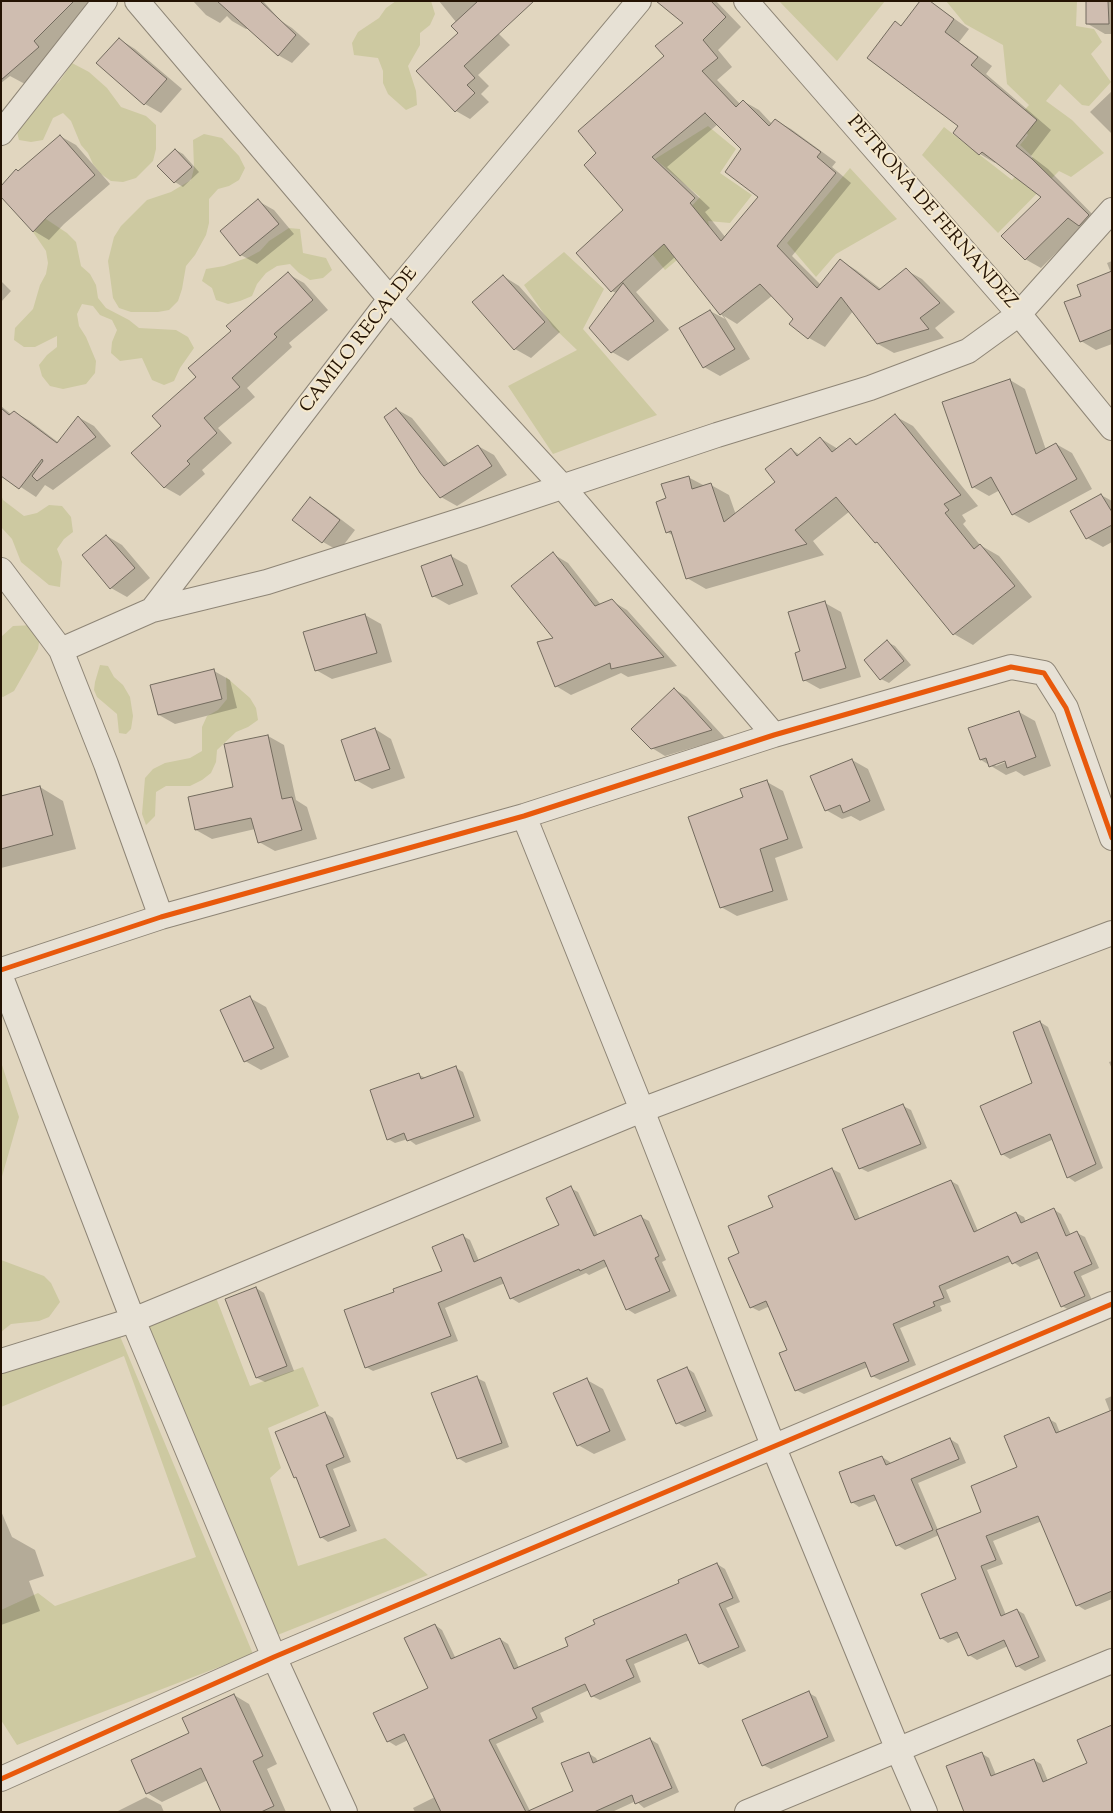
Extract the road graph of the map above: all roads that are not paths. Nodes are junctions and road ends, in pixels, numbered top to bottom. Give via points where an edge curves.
1 (105, 1) edge
2 (137, 1) edge
3 (639, 1) edge
4 (746, 1) edge
5 (1, 133) edge
6 (1112, 210) edge
7 (390, 300) junction
8 (1019, 314) junction
9 (1112, 428) edge
10 (562, 486) junction
11 (1, 570) edge
12 (152, 610) junction
13 (61, 650) junction
14 (774, 735) junction
15 (524, 816) junction
16 (1112, 838) edge
17 (161, 917) junction
18 (1112, 933) edge
19 (1, 970) edge
20 (1, 977) edge
21 (642, 1110) junction
22 (1112, 1304) edge
23 (133, 1320) junction
24 (1, 1361) edge
25 (774, 1448) junction
26 (274, 1658) junction
27 (1112, 1660) edge
28 (898, 1750) junction
29 (1, 1780) edge
30 (345, 1812) edge
31 (747, 1812) edge
32 (925, 1812) edge

1 - 5 street
2 - 7 street
3 - 7 street, CAMILO RECALDE
4 - 8 street, PETRONA DE FERNANDEZ
6 - 8 street
7 - 10 street
7 - 12 street, CAMILO RECALDE
8 - 9 street, PETRONA DE FERNANDEZ
8 - 10 street via 968,351 870,388
10 - 12 street via 267,582
10 - 14 street
11 - 13 street
12 - 13 street, CAMILO RECALDE
13 - 17 street
14 - 15 street
14 - 16 street via 1011,666 1044,673 1066,708
15 - 17 street
15 - 21 street
17 - 19 street
18 - 21 street
20 - 23 street
21 - 23 street
21 - 25 street
22 - 25 street
23 - 24 street
23 - 26 street
25 - 26 street
25 - 28 street
26 - 29 street
26 - 30 street
27 - 28 street
28 - 31 street
28 - 32 street

